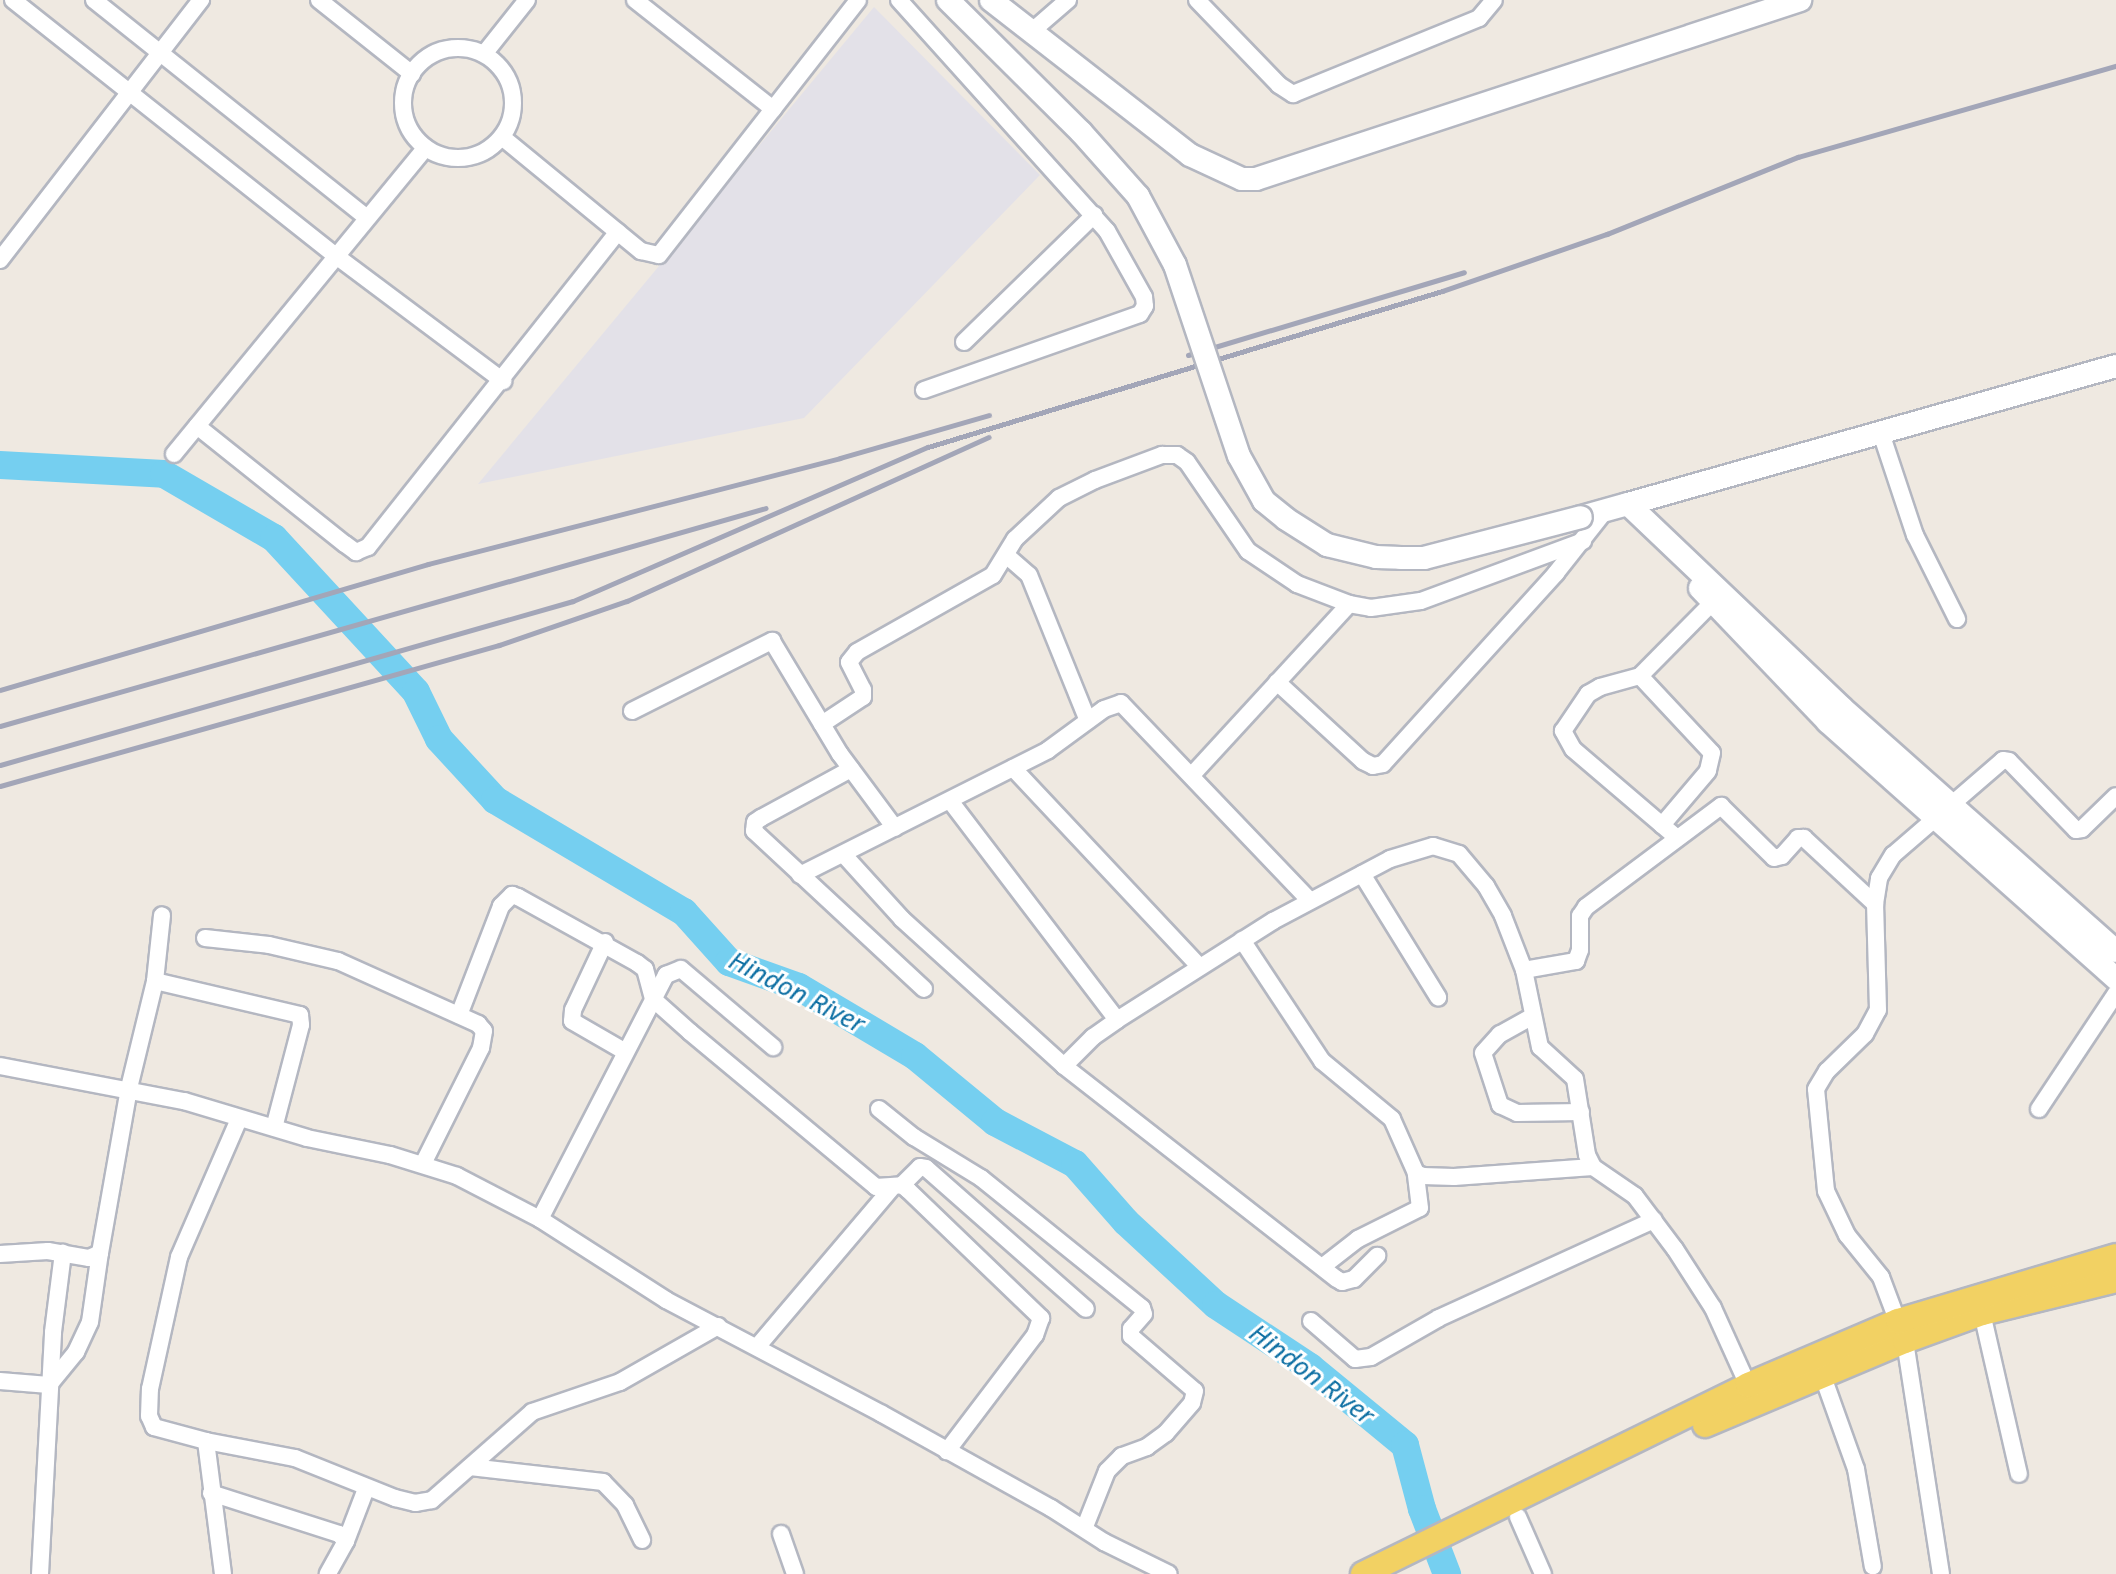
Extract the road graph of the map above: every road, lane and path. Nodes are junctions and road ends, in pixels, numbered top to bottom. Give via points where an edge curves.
1 (13, 0) edge
2 (94, 0) edge
3 (201, 0) edge
4 (319, 0) edge
5 (527, 0) edge
6 (635, 0) edge
7 (858, 0) edge
8 (899, 0) edge
9 (948, 0) edge
10 (991, 0) edge
11 (1068, 0) edge
12 (1197, 0) edge
13 (1800, 0) edge
14 (1497, 2) edge
15 (1031, 32) junction
16 (160, 52) junction
17 (484, 54) junction
18 (412, 74) junction
19 (129, 90) junction
20 (773, 109) junction
21 (502, 137) junction
22 (425, 148) junction
23 (1094, 215) junction
24 (367, 218) junction
25 (618, 232) junction
26 (336, 256) junction
27 (0, 260) edge
28 (964, 342) dead end
29 (2116, 366) edge
30 (503, 381) junction
31 (924, 390) dead end
32 (197, 426) junction
33 (1881, 433) junction
34 (174, 454) dead end
35 (1628, 504) junction
36 (1605, 511) junction
37 (1583, 541) junction
38 (1667, 542) junction
39 (1006, 555) junction
40 (1713, 602) junction
41 (1349, 604) junction
42 (1957, 619) dead end
43 (1640, 676) junction
44 (1277, 682) junction
45 (632, 711) dead end
46 (1088, 721) junction
47 (822, 724) junction
48 (1013, 768) junction
49 (851, 769) junction
50 (1192, 775) junction
51 (2116, 796) edge
52 (951, 802) junction
53 (1941, 812) junction
54 (1662, 825) junction
55 (895, 828) junction
56 (1676, 837) junction
57 (844, 855) junction
58 (1362, 874) junction
59 (800, 875) junction
60 (1309, 900) junction
61 (1875, 904) junction
62 (162, 915) dead end
63 (205, 938) dead end
64 (1242, 940) junction
65 (605, 942) junction
66 (2116, 951) edge
67 (1199, 966) junction
68 (1524, 970) junction
69 (2116, 979) edge
70 (155, 981) junction
71 (924, 989) dead end
72 (2116, 993) edge
73 (1438, 997) dead end
74 (653, 999) junction
75 (459, 1015) junction
76 (1533, 1016) junction
77 (1117, 1020) junction
78 (773, 1047) dead end
79 (624, 1051) junction
80 (0, 1066) edge
81 (1064, 1066) junction
82 (129, 1088) junction
83 (879, 1109) dead end
84 (2039, 1109) dead end
85 (1581, 1112) junction
86 (239, 1119) junction
87 (274, 1128) junction
88 (423, 1164) junction
89 (1593, 1167) junction
90 (1416, 1173) junction
91 (896, 1187) junction
92 (540, 1219) junction
93 (1654, 1220) junction
94 (63, 1253) junction
95 (100, 1253) junction
96 (0, 1254) edge
97 (1377, 1256) dead end
98 (2116, 1256) edge
99 (1322, 1267) junction
100 (2116, 1280) edge
101 (1086, 1309) dead end
102 (1982, 1313) junction
103 (1311, 1321) dead end
104 (718, 1326) junction
105 (1902, 1331) junction
106 (757, 1347) junction
107 (1822, 1374) junction
108 (0, 1381) edge
109 (49, 1385) junction
110 (1748, 1385) junction
111 (1697, 1420) junction
112 (206, 1441) junction
113 (947, 1451) junction
114 (470, 1467) junction
115 (2019, 1474) dead end
116 (366, 1489) junction
117 (211, 1493) junction
118 (1512, 1514) junction
119 (1084, 1529) junction
120 (781, 1534) dead end
121 (642, 1540) dead end
122 (346, 1541) junction
123 (1873, 1567) dead end
124 (40, 1574) edge
125 (223, 1574) edge
126 (328, 1574) edge
127 (795, 1574) edge
128 (1169, 1574) edge
129 (1363, 1574) edge
130 (1402, 1574) edge
131 (1543, 1574) edge
132 (1941, 1574) edge

1 - 19 street
2 - 16 street
3 - 16 street
4 - 18 street
5 - 17 street
6 - 20 street
7 - 20 street
8 - 23 street
9 - 36 main road, bridge via 1138,196 1175,265 1239,456 1264,501 1286,519 1327,545 1376,557 1424,558
10 - 15 main road
11 - 15 street
12 - 14 street via 1293,94 1479,18
13 - 15 main road via 1256,179 1242,179 1190,155
16 - 19 street
16 - 24 street
17 - 18 street via 468,49 436,53
17 - 21 street via 499,66 514,101
18 - 22 street via 403,106 406,122
19 - 26 street
19 - 27 street
20 - 25 street via 659,255 641,251
21 - 22 street via 474,156 457,159
21 - 25 street
22 - 24 street
23 - 28 street
23 - 31 street via 1144,297 1140,314
24 - 26 street
25 - 30 street
26 - 30 street
26 - 32 street
29 - 33 main road
30 - 32 street via 378,538 356,552
32 - 34 street
33 - 35 main road
33 - 42 street via 1915,535
35 - 36 main road
35 - 38 main road
36 - 37 street
37 - 41 street via 1421,601 1371,608
37 - 44 street via 1383,764 1363,761
38 - 40 main road
38 - 53 main road via 1711,578
39 - 41 street via 1029,523 1059,498 1162,455 1177,455 1196,473 1248,551 1297,584
39 - 46 street via 1029,575
39 - 47 street via 993,575 850,657 863,697
40 - 43 street
40 - 53 main road via 1828,722
41 - 44 street
43 - 54 street via 1712,753 1708,771
43 - 54 street via 1588,694 1563,731 1573,749
44 - 50 street
45 - 47 street via 772,641
46 - 48 street
46 - 50 street via 1121,703
47 - 49 street
48 - 52 street
48 - 67 street
49 - 55 street
49 - 59 street via 755,822 756,834
50 - 60 street
51 - 53 street via 2076,830 2006,760
52 - 55 street
52 - 77 street
53 - 61 street via 1884,867
53 - 66 main road
53 - 69 main road
54 - 56 street
55 - 57 street
56 - 61 street via 1721,806 1774,858 1804,838
56 - 68 street via 1586,907 1580,916 1576,961
57 - 59 street
57 - 81 street via 902,919
58 - 60 street
58 - 68 street via 1433,846 1459,854 1503,916
58 - 73 street
59 - 71 street
60 - 64 street
61 - 105 street via 1878,1010 1865,1034 1820,1080 1816,1098 1823,1173 1832,1206 1847,1235 1881,1277
62 - 70 street
63 - 75 street via 269,945 338,961
64 - 67 street
64 - 90 street via 1317,1055 1392,1119
65 - 74 street via 645,969
65 - 75 street via 512,895 501,906
65 - 79 street via 572,1021
67 - 77 street
68 - 76 street
70 - 82 street
70 - 87 street via 300,1015
72 - 84 street
74 - 78 street via 666,975 681,969
74 - 79 street
74 - 91 street via 876,1187
75 - 88 street via 478,1024 484,1037
76 - 85 street via 1540,1047 1575,1079
76 - 85 street via 1500,1034 1483,1053 1500,1105 1517,1113
77 - 81 street
79 - 92 street
80 - 82 street
81 - 99 street
82 - 86 street
82 - 95 street
83 - 119 street via 981,1178 1142,1308 1144,1314 1131,1336 1195,1391 1192,1403 1166,1433 1122,1456 1107,1471
85 - 89 street
86 - 87 street
86 - 112 street via 179,1257 150,1389 154,1427
87 - 88 street
88 - 92 street
89 - 90 street via 1454,1177
89 - 93 street via 1635,1196
90 - 99 street via 1420,1208 1358,1239
91 - 101 street via 920,1167 926,1168
91 - 106 street
91 - 113 street via 1041,1318 1035,1335
92 - 104 street via 666,1300
93 - 103 street via 1439,1318 1371,1357 1355,1359
93 - 110 street via 1713,1308
94 - 95 street via 89,1258
94 - 96 street
94 - 109 street
95 - 109 street via 85,1336
97 - 99 street via 1348,1281
98 - 105 main road
100 - 102 main road
102 - 105 main road
102 - 115 street
104 - 106 street
104 - 114 street via 620,1382 532,1412
105 - 107 main road
105 - 110 main road
105 - 132 street
106 - 113 street
107 - 111 main road
107 - 123 street via 1856,1469
108 - 109 street
109 - 124 street
110 - 111 main road
111 - 118 main road
112 - 116 street via 295,1458
112 - 117 street
113 - 119 street
114 - 116 street via 432,1500 415,1503
114 - 121 street via 603,1482 625,1505
116 - 122 street
117 - 122 street via 339,1534
117 - 125 street
118 - 129 main road
118 - 130 main road
118 - 131 street
119 - 128 street
120 - 127 street
122 - 126 street

